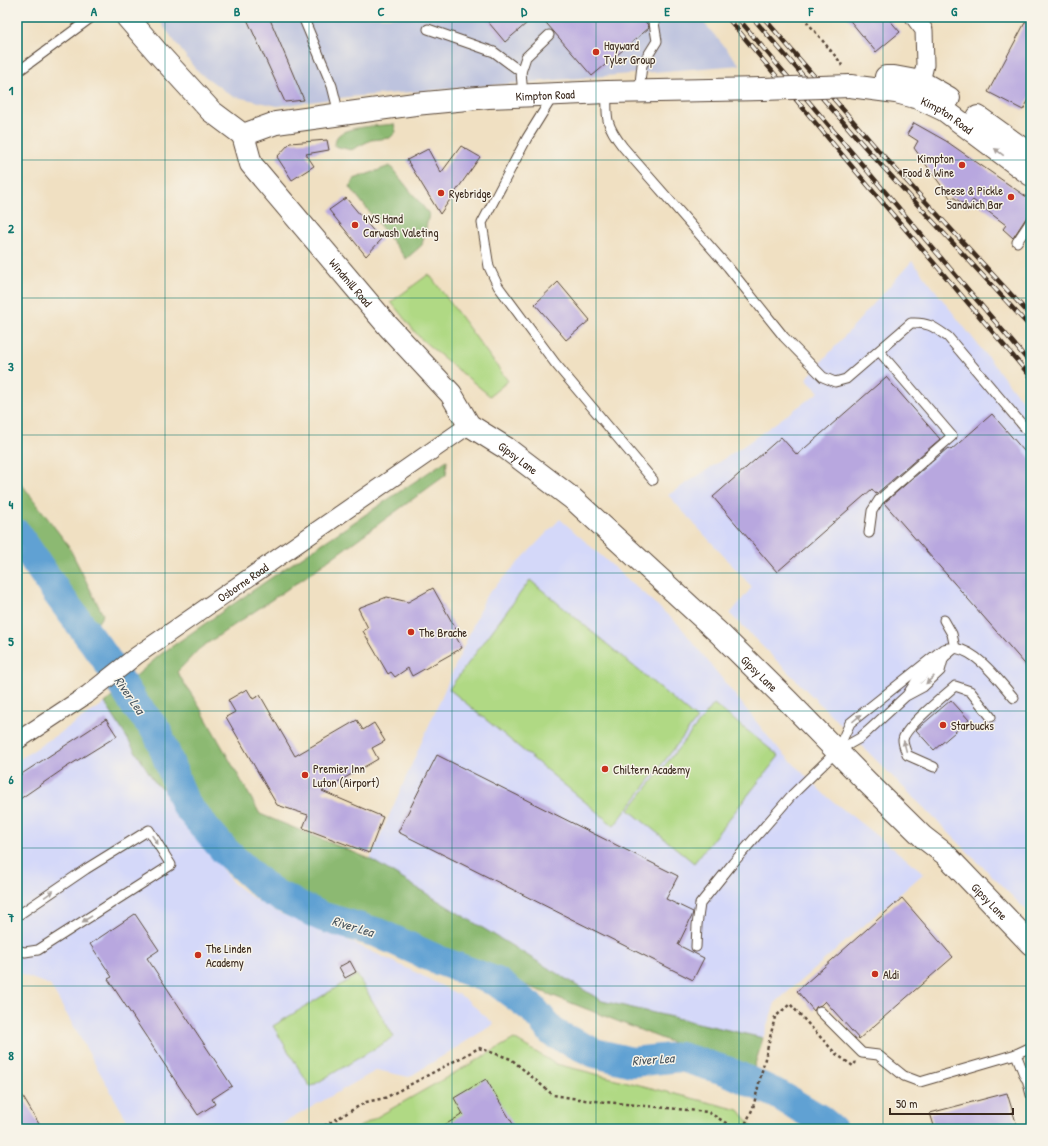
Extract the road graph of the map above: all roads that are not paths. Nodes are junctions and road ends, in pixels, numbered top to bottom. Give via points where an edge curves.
1 (92, 17) edge
2 (127, 17) edge
3 (303, 17) edge
4 (650, 17) edge
5 (914, 17) edge
6 (428, 29) dead end
7 (549, 36) dead end
8 (20, 70) dead end
9 (521, 72) junction
10 (846, 77) junction
11 (921, 82) junction
12 (607, 92) junction
13 (639, 92) junction
14 (554, 94) junction
15 (523, 95) junction
16 (339, 114) junction
17 (243, 135) junction
18 (1031, 155) edge
19 (1031, 175) edge
20 (1031, 222) edge
21 (1017, 242) dead end
22 (879, 351) junction
23 (469, 425) junction
24 (1031, 436) edge
25 (652, 480) dead end
26 (869, 533) dead end
27 (944, 620) dead end
28 (955, 648) junction
29 (1014, 698) dead end
30 (991, 717) dead end
31 (17, 741) edge
32 (837, 751) junction
33 (934, 767) dead end
34 (17, 916) edge
35 (1031, 944) edge
36 (696, 947) dead end
37 (17, 950) edge
38 (820, 1011) dead end
39 (1031, 1047) edge
40 (1016, 1054) junction
41 (1030, 1084) edge
42 (1031, 1095) edge

1 - 8 lane
2 - 17 main road via 211,110
3 - 16 lane via 332,86
4 - 13 lane via 658,41 642,65
5 - 11 street via 924,30 925,65
6 - 9 lane via 494,52
7 - 9 lane via 526,57
9 - 15 lane
10 - 11 main road, Kimpton Road via 894,77
10 - 13 main road, Kimpton Road, bridge via 763,88
19 -> 10 main road, Kimpton Road via 944,110 919,98
11 - 18 main road, Kimpton Road via 951,99
12 - 13 main road, Kimpton Road
12 - 14 main road, Kimpton Road
12 - 22 lane via 606,115 611,132 728,267 784,337 824,377 835,382 846,379
14 - 15 main road, Kimpton Road
14 - 25 lane via 527,138 482,223 489,267 498,286 555,363
15 - 16 main road, Kimpton Road
16 - 17 main road, Kimpton Road via 276,123
17 - 23 main road, Windmill Road via 251,164 388,326 451,394
20 - 21 lane
22 - 24 lane via 911,323 922,322 932,326 952,342
22 - 26 lane via 952,436 879,500 872,510
23 - 31 street, Osborne Road via 136,656 88,694
23 - 32 main road, Gipsy Lane via 512,452 574,499 720,634
27 - 28 lane via 952,634
28 - 29 lane via 980,661
28 -> 32 lane via 944,656 940,671 923,687 907,696 860,738
32 -> 28 lane via 850,723 943,649
33 -> 30 lane via 908,755 903,740 907,731 955,686 970,690
32 - 35 main road, Gipsy Lane via 923,837 944,854
32 - 36 lane via 792,795 700,904
34 -> 37 lane via 149,830 171,865 38,950
38 - 40 lane via 862,1053 878,1055 904,1076 920,1082
39 - 40 lane
40 - 41 lane
41 - 42 lane

